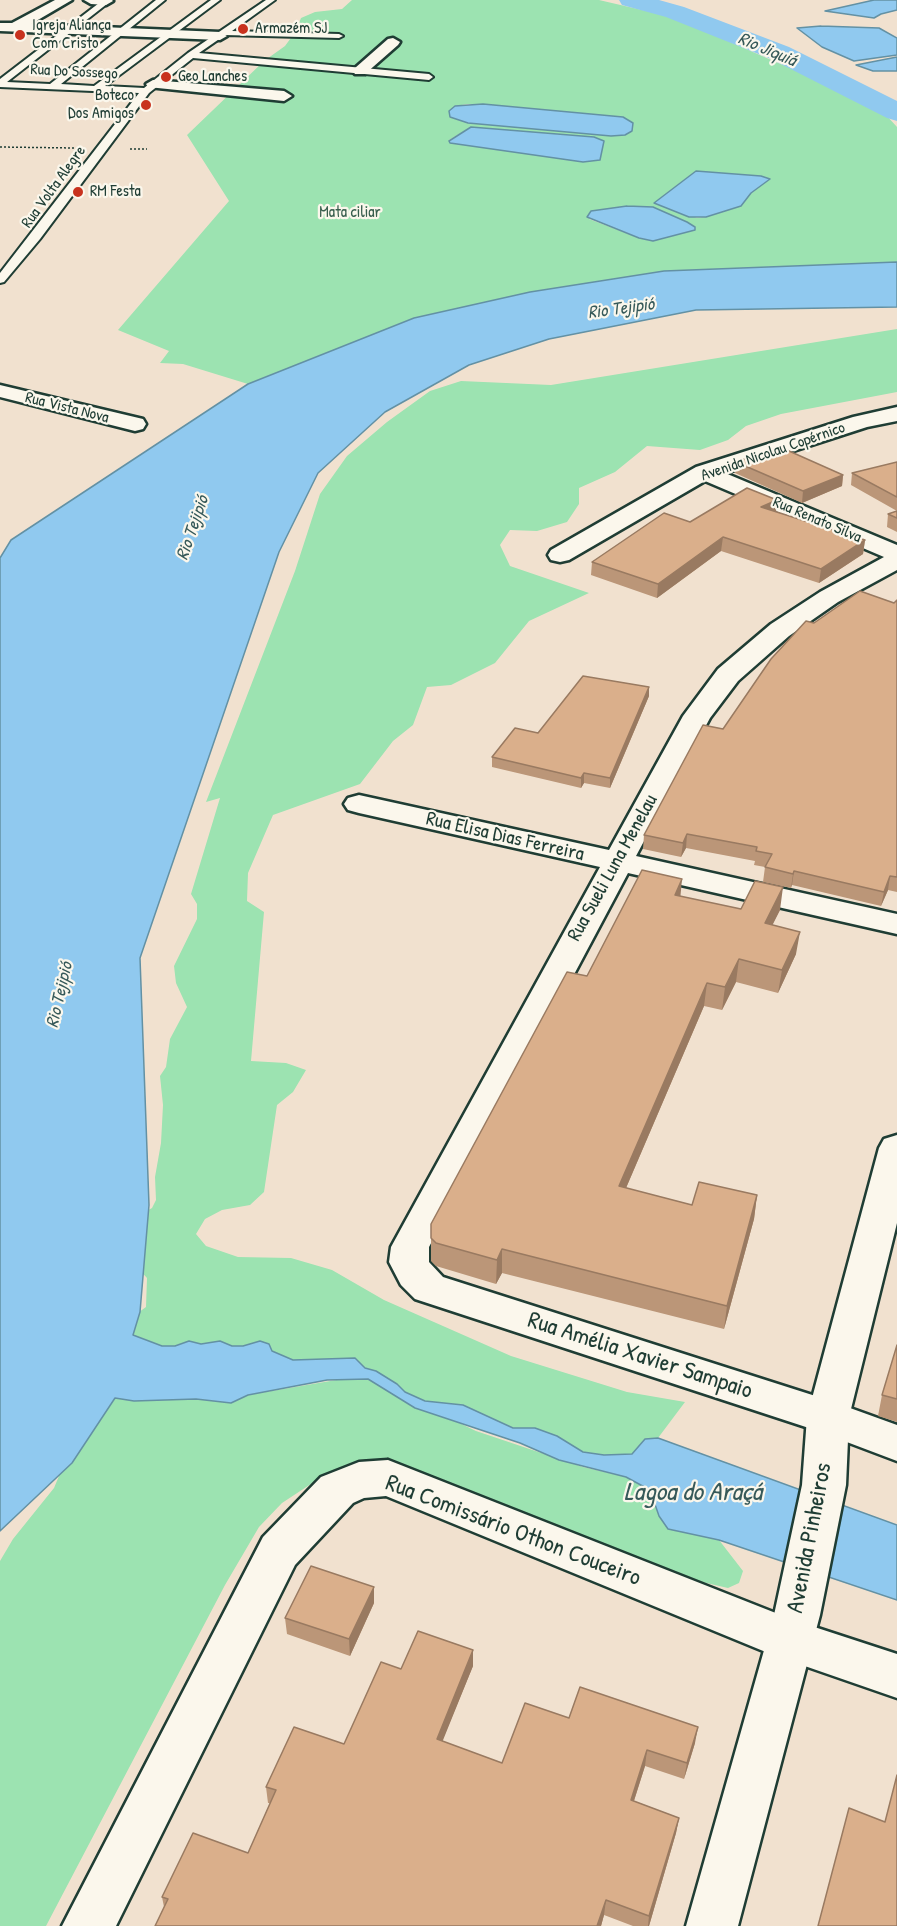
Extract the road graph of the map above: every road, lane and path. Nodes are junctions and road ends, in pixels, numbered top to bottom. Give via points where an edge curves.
1 (65, 0) edge
2 (91, 0) edge
3 (161, 0) edge
4 (216, 0) edge
5 (271, 0) edge
6 (107, 1) edge
7 (7, 28) edge
8 (69, 32) junction
9 (121, 33) junction
10 (168, 34) junction
11 (222, 35) junction
12 (339, 36) dead end
13 (393, 42) dead end
14 (191, 55) junction
15 (360, 71) junction
16 (429, 77) dead end
17 (0, 83) edge
18 (53, 86) junction
19 (150, 87) junction
20 (97, 88) junction
21 (285, 96) dead end
22 (0, 280) edge
23 (0, 391) edge
24 (897, 414) edge
25 (135, 424) dead end
26 (704, 472) junction
27 (897, 554) edge
28 (560, 555) dead end
29 (897, 560) edge
30 (359, 804) dead end
31 (615, 863) junction
32 (897, 924) edge
33 (896, 1157) edge
34 (410, 1247) joint
35 (828, 1417) junction
36 (897, 1443) edge
37 (793, 1627) junction
38 (897, 1676) edge
39 (88, 1926) edge
40 (711, 1926) edge

1 - 7 street
2 - 6 street
3 - 9 lane
4 - 10 lane
5 - 11 lane, Rua Volta Alegre
6 - 8 lane
7 - 8 street
8 - 9 street
8 - 17 lane
9 - 10 street
9 - 18 lane
10 - 11 street
10 - 20 lane
11 - 12 lane
11 - 14 lane, Rua Volta Alegre
13 - 15 street
14 - 15 lane
14 - 19 lane, Rua Volta Alegre
15 - 16 lane
17 - 18 lane, Rua Do Sossego
18 - 20 lane, Rua Do Sossego
19 - 20 lane, Rua Do Sossego
19 - 21 street
19 - 22 lane, Rua Volta Alegre
23 - 25 street, Rua Vista Nova
24 - 26 street, Avenida Nicolau Copérnico
26 - 27 street, Rua Renato Silva
26 - 28 street, Avenida Nicolau Copérnico
29 - 31 street, Rua Sueli Luna Menelau via 829,597 780,630 728,675 697,716
30 - 31 street, Rua Elisa Dias Ferreira
31 - 32 street, Rua Elisa Dias Ferreira
31 - 34 street, Rua Sueli Luna Menelau
33 - 35 street, Avenida Pinheiros
34 - 35 street, Rua Amélia Xavier Sampaio via 412,1269 429,1288
35 - 36 street, Rua Amélia Xavier Sampaio
35 - 37 street, Avenida Pinheiros via 824,1485
37 - 38 street, Rua Comissário Othon Couceiro
37 - 39 street, Rua Comissário Othon Couceiro via 388,1478 359,1480 337,1490 279,1551
37 - 40 street, Avenida Pinheiros

